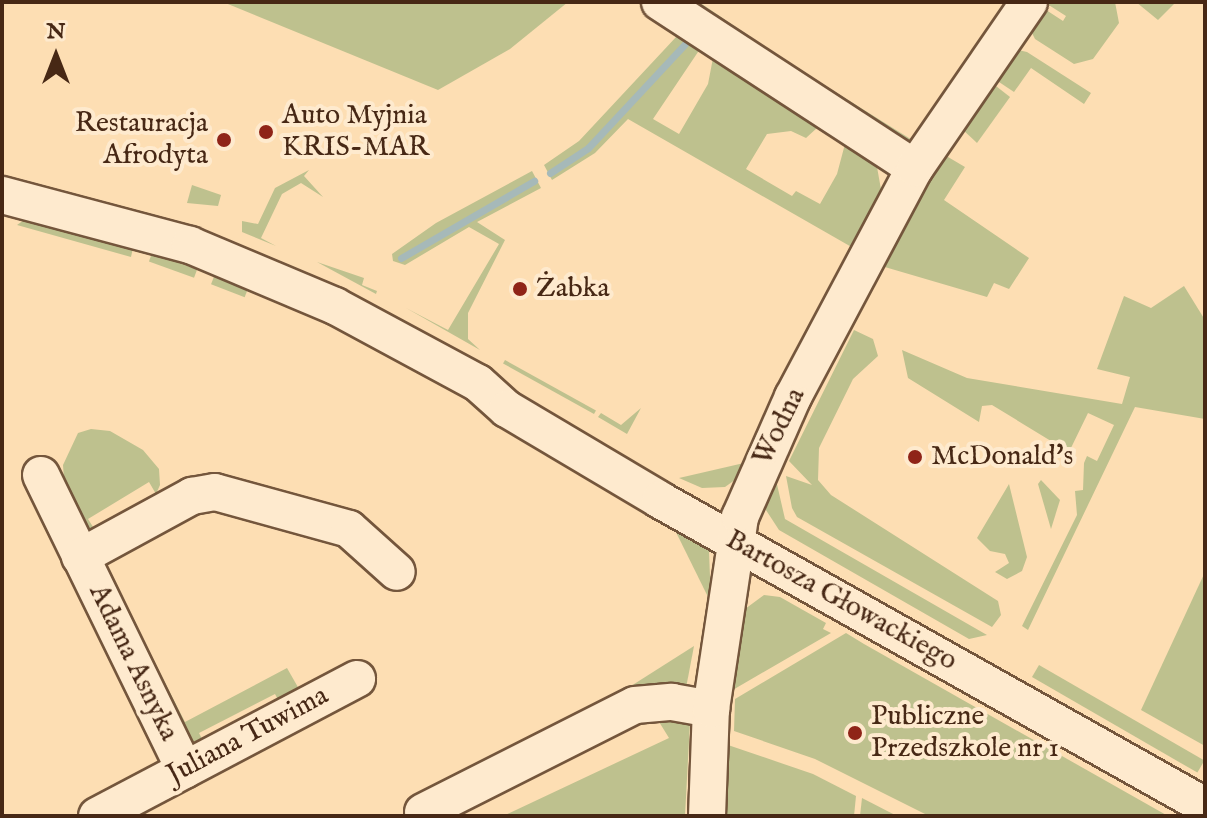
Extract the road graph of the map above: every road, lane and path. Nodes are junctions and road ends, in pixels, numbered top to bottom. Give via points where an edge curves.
1 (660, 2) edge
2 (1029, 2) edge
3 (915, 168) junction
4 (2, 195) edge
5 (41, 475) dead end
6 (737, 529) junction
7 (80, 557) junction
8 (397, 572) dead end
9 (357, 679) dead end
10 (711, 709) junction
11 (185, 770) junction
12 (1205, 781) edge
13 (1205, 806) edge
14 (423, 812) dead end
15 (97, 816) edge
16 (707, 816) edge

1 - 3 street
2 - 3 street, Wodna
3 - 6 street, Wodna via 793,397
4 - 6 street, Bartosza Głowackiego via 138,228 247,266 335,306 484,386 507,409
5 - 7 street, Adama Asnyka
6 - 10 street, Wodna
6 - 12 street, Bartosza Głowackiego
6 - 13 street, Bartosza Głowackiego
7 - 8 street, Adama Asnyka via 192,496 215,492 349,529
7 - 11 street, Adama Asnyka
9 - 11 street, Juliana Tuwima
10 - 14 street via 672,702 635,705
10 - 16 street, Wodna
11 - 15 street, Juliana Tuwima

